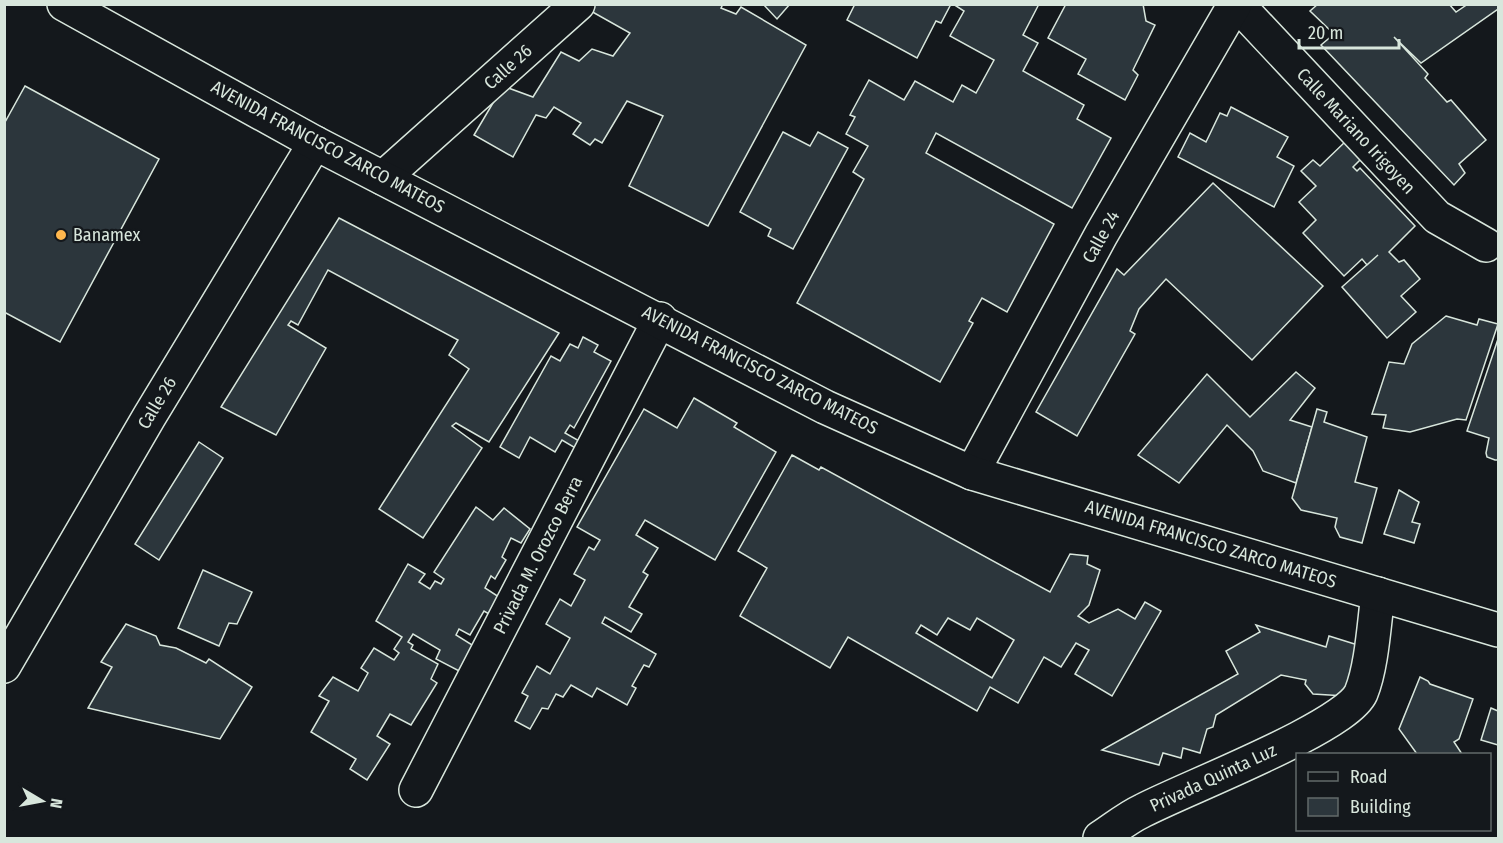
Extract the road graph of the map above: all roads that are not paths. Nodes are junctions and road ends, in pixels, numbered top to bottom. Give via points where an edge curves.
1 (578, 4) edge
2 (1236, 4) edge
3 (67, 5) edge
4 (315, 142) junction
5 (383, 178) junction
6 (1486, 245) dead end
7 (660, 320) junction
8 (972, 473) junction
9 (1378, 594) junction
10 (1498, 630) edge
11 (4, 666) edge
12 (416, 790) dead end
13 (1100, 838) edge

1 - 5 street, Calle 26
2 - 6 street, Calle Mariano Irigoyen via 1437,217
2 - 8 street, Calle 24 via 1101,235
3 - 4 street, AVENIDA FRANCISCO ZARCO MATEOS
4 - 5 street, AVENIDA FRANCISCO ZARCO MATEOS
4 - 11 street, Calle 26
5 - 7 street, AVENIDA FRANCISCO ZARCO MATEOS
7 - 8 street, AVENIDA FRANCISCO ZARCO MATEOS via 825,407
7 - 12 street, Privada M. Orozco Berra
8 - 9 street, AVENIDA FRANCISCO ZARCO MATEOS
9 - 10 street, AVENIDA FRANCISCO ZARCO MATEOS
9 - 13 street, Privada Quinta Luz via 1365,678 1360,695 1347,708 1312,732 1141,811

